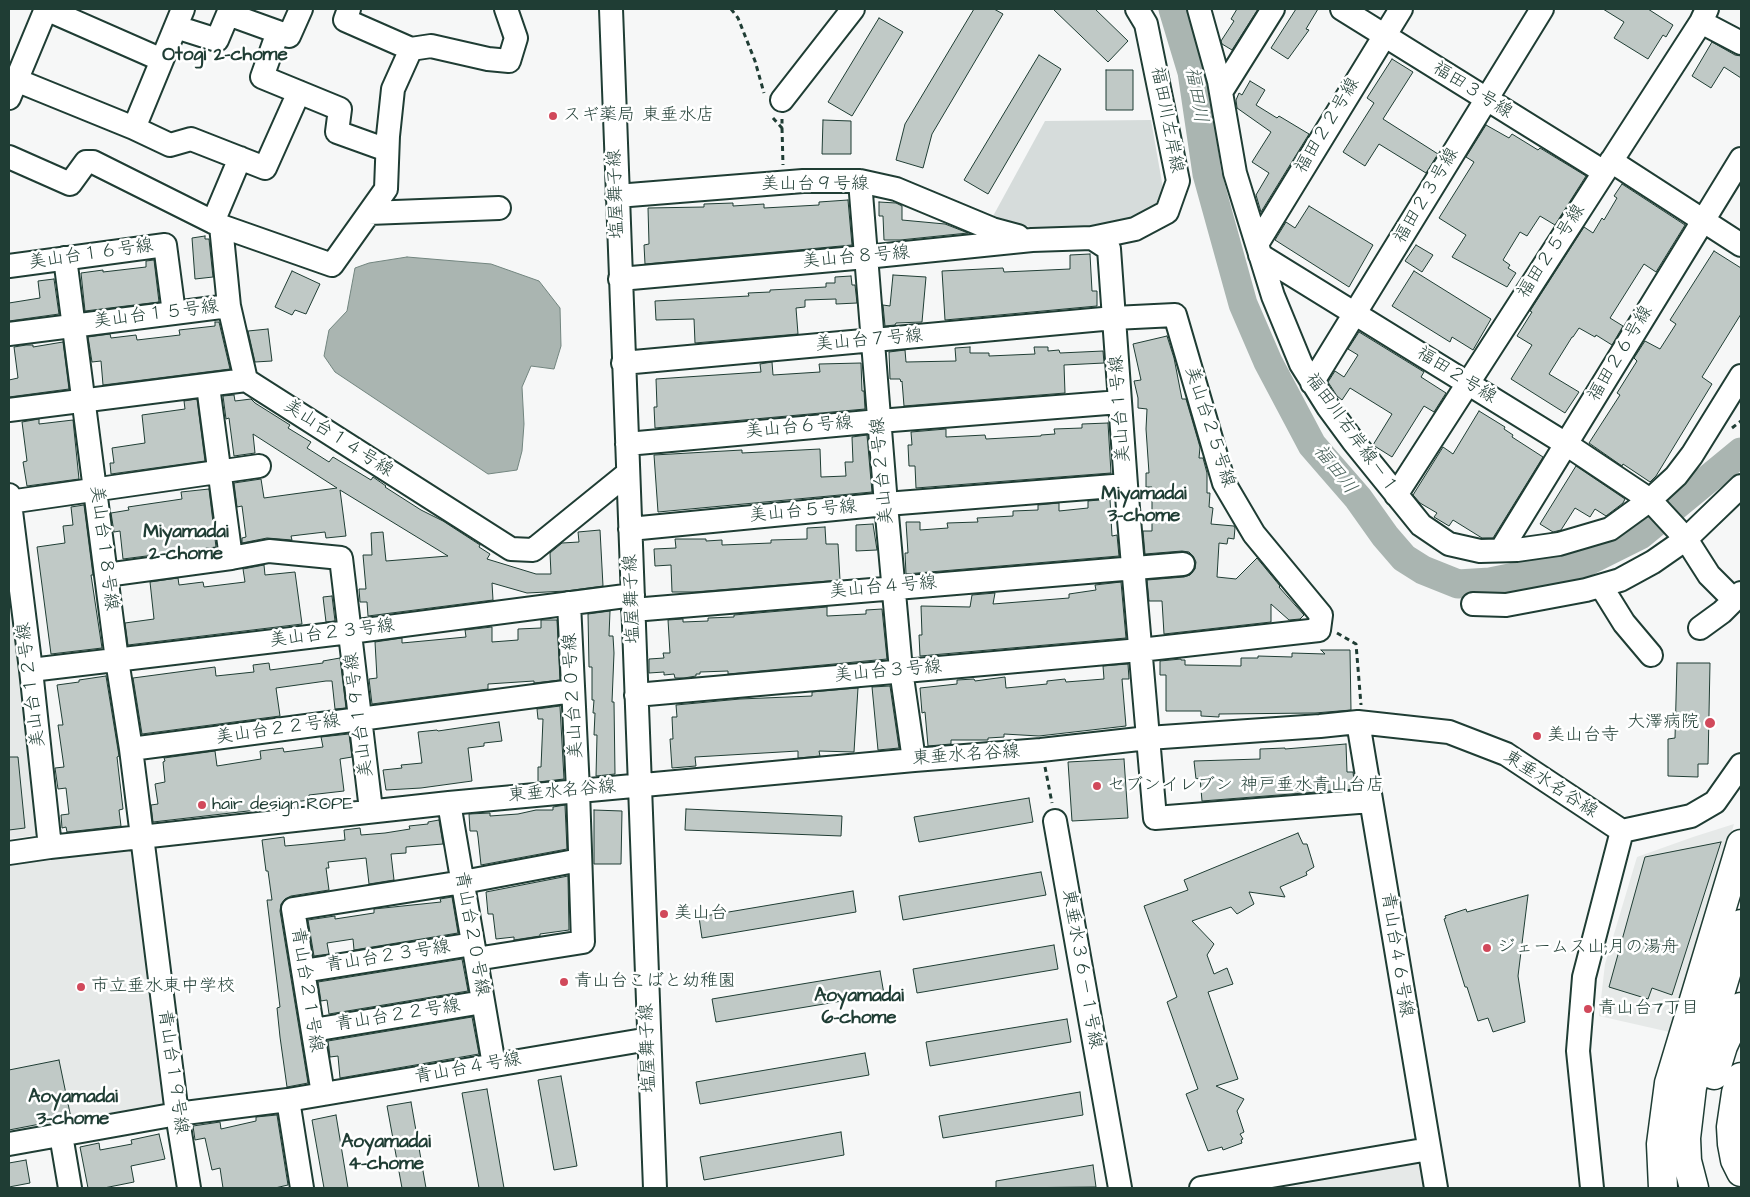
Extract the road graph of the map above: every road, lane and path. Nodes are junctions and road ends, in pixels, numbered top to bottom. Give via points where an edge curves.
1 (46, 9) edge
2 (301, 9) edge
3 (349, 9) edge
4 (506, 9) edge
5 (611, 9) edge
6 (731, 9) edge
7 (853, 9) edge
8 (1137, 9) edge
9 (1199, 9) edge
10 (1273, 9) edge
11 (1342, 9) edge
12 (1401, 9) edge
13 (1542, 9) edge
14 (1704, 15) edge
15 (179, 18) edge
16 (278, 32) junction
17 (1384, 35) junction
18 (1741, 43) edge
19 (411, 48) junction
20 (162, 60) junction
21 (12, 87) edge
22 (298, 92) junction
23 (1221, 92) junction
24 (1486, 99) junction
25 (772, 104) junction
26 (134, 128) junction
27 (782, 128) junction
28 (387, 150) junction
29 (9, 157) edge
30 (240, 158) junction
31 (1741, 159) edge
32 (1607, 167) junction
33 (860, 181) junction
34 (783, 182) junction
35 (617, 196) junction
36 (499, 208) dead end
37 (369, 213) junction
38 (1702, 220) junction
39 (217, 224) junction
40 (1092, 238) junction
41 (1032, 240) junction
42 (1741, 245) edge
43 (1258, 250) junction
44 (65, 258) junction
45 (866, 258) junction
46 (9, 266) edge
47 (620, 279) junction
48 (229, 306) junction
49 (174, 312) junction
50 (1355, 314) junction
51 (1114, 318) junction
52 (74, 326) junction
53 (9, 334) edge
54 (873, 340) junction
55 (624, 363) junction
56 (1741, 376) edge
57 (246, 380) junction
58 (1312, 383) junction
59 (1468, 383) junction
60 (208, 386) junction
61 (84, 401) junction
62 (1120, 402) junction
63 (9, 410) edge
64 (879, 421) junction
65 (627, 444) junction
66 (1566, 444) junction
67 (259, 466) dead end
68 (220, 472) junction
69 (628, 473) junction
70 (1126, 484) junction
71 (1741, 487) edge
72 (95, 489) junction
73 (1396, 495) junction
74 (9, 499) edge
75 (1650, 500) junction
76 (886, 504) junction
77 (630, 529) junction
78 (1686, 539) junction
79 (1501, 550) junction
80 (231, 558) junction
81 (1183, 564) dead end
82 (1133, 568) junction
83 (106, 575) junction
84 (1601, 586) junction
85 (894, 587) junction
86 (1738, 597) edge
87 (633, 602) junction
88 (569, 603) junction
89 (1473, 604) dead end
90 (1700, 628) dead end
91 (350, 632) junction
92 (1356, 644) dead end
93 (1140, 650) junction
94 (1651, 655) dead end
95 (117, 660) junction
96 (31, 670) junction
97 (901, 670) junction
98 (573, 691) junction
99 (636, 695) junction
100 (360, 719) junction
101 (1360, 722) junction
102 (1148, 738) junction
103 (131, 750) junction
104 (1041, 750) junction
105 (914, 760) junction
106 (1741, 765) edge
107 (639, 786) junction
108 (578, 790) junction
109 (1371, 801) junction
110 (449, 803) junction
111 (371, 810) junction
112 (1056, 821) joint
113 (1622, 831) junction
114 (141, 838) junction
115 (1741, 844) edge
116 (50, 847) junction
117 (9, 853) edge
118 (580, 860) junction
119 (463, 882) junction
120 (1741, 924) edge
121 (474, 951) junction
122 (303, 971) junction
123 (483, 1002) junction
124 (1741, 1007) edge
125 (313, 1030) junction
126 (649, 1038) junction
127 (494, 1065) junction
128 (1741, 1077) edge
129 (323, 1094) junction
130 (288, 1100) junction
131 (177, 1114) junction
132 (61, 1135) junction
133 (9, 1144) edge
134 (1429, 1149) junction
135 (1741, 1172) edge
136 (64, 1187) edge
137 (189, 1188) edge
138 (302, 1188) edge
139 (656, 1188) edge
140 (1120, 1188) edge
141 (1201, 1188) edge
142 (1436, 1188) edge
143 (1592, 1188) edge
144 (1663, 1188) edge
145 (1694, 1188) edge
146 (1714, 1188) edge

1 - 20 street
1 - 21 street
2 - 16 street via 289,36
3 - 19 street via 345,20
4 - 19 street via 516,38 509,61 431,46
5 - 35 street, 塩屋舞子線
6 - 25 path via 738,18
7 - 25 street
8 - 40 street, 福田川左岸線 via 1146,24 1178,181 1167,212 1135,229
9 - 23 street, 福田川右岸線－１
10 - 23 street
11 - 17 street, 福田３号線
12 - 17 street, 福田２２号線
13 - 24 street, 福田２３号線
14 - 18 street
14 - 32 street, 福田２５号線
15 - 16 street via 217,40 228,14
15 - 20 street
16 - 22 street via 262,77
17 - 24 street, 福田３号線
17 - 43 street, 福田２２号線
19 - 28 street via 393,88
20 - 26 street
21 - 26 street
22 - 28 street via 340,109 338,132
22 - 30 street via 265,168
23 - 43 street, 福田川右岸線－１ via 1235,173
24 - 32 street, 福田３号線
24 - 50 street, 福田２３号線
25 - 27 path
25 - 27 path
26 - 30 street via 170,145 192,139
27 - 34 path
28 - 37 street via 386,189
29 - 39 street via 70,184 86,162 93,162
30 - 39 street
31 - 38 street, 福田２６号線
32 - 38 street, 福田３号線
32 - 59 street, 福田２５号線
33 - 34 street, 美山台９号線
33 - 41 street, 美山台９号線 via 896,189 992,230
33 - 45 street, 美山台２号線
34 - 35 street, 美山台９号線
35 - 47 street, 塩屋舞子線
36 - 37 street
37 - 39 street via 332,265
38 - 42 street, 福田３号線
38 - 66 street, 福田２６号線
39 - 48 street
40 - 41 street, 美山台８号線
40 - 51 street, 美山台１号線 via 1109,249
41 - 45 street, 美山台８号線
43 - 50 street, 福田２号線
43 - 58 street, 福田川右岸線－１ via 1273,296
44 - 46 street, 美山台１６号線
44 - 49 street, 美山台１６号線 via 165,245
44 - 52 street, 美山台１８号線
45 - 47 street, 美山台８号線
45 - 54 street, 美山台２号線
47 - 55 street, 塩屋舞子線
48 - 49 street, 美山台１５号線
48 - 57 street, 美山台１５号線
49 - 52 street, 美山台１５号線
50 - 58 street, 福田２３号線
50 - 59 street, 福田２号線
51 - 54 street, 美山台７号線
51 - 62 street, 美山台１号線
51 - 93 street, 美山台２５号線 via 1175,315 1224,483 1254,534 1321,615 1319,630
52 - 53 street, 美山台１５号線
52 - 61 street, 美山台１８号線
54 - 55 street, 美山台７号線
54 - 64 street, 美山台２号線
55 - 65 street, 塩屋舞子線
56 - 75 street, 福田川右岸線－１ via 1676,476
57 - 60 street
57 - 69 street, 美山台１４号線 via 511,550 532,550
58 - 73 street, 福田川右岸線－１
59 - 66 street, 福田２号線
59 - 73 street, 福田２５号線
60 - 61 street
60 - 68 street
61 - 63 street
61 - 72 street, 美山台１８号線
62 - 64 street, 美山台６号線
62 - 70 street, 美山台１号線
64 - 65 street, 美山台６号線
64 - 76 street, 美山台２号線
65 - 69 street, 塩屋舞子線
66 - 75 street, 福田２号線
66 - 79 street, 福田２６号線
67 - 68 street
68 - 72 street
68 - 80 street
69 - 77 street, 塩屋舞子線
70 - 76 street, 美山台５号線
70 - 82 street, 美山台１号線
71 - 78 street
72 - 74 street
72 - 83 street, 美山台１８号線
73 - 79 street, 福田川右岸線－１ via 1421,525 1450,544 1480,551
74 - 96 street, 美山台１２号線
75 - 78 street, 福田２号線
75 - 79 street, 福田川右岸線－１ via 1610,529 1560,544
76 - 77 street, 美山台５号線
76 - 85 street, 美山台２号線
77 - 87 street, 塩屋舞子線
78 - 84 street via 1653,562 1620,580
78 - 86 street, 福田２号線 via 1709,575
80 - 83 street, 美山台１９号線
80 - 91 street, 美山台１９号線 via 269,551 341,558
81 - 82 street, 美山台４号線
82 - 85 street, 美山台４号線
82 - 93 street, 美山台１号線
83 - 95 street, 美山台１８号線
84 - 89 street via 1506,605
84 - 94 street via 1624,623
85 - 87 street, 美山台４号線
85 - 97 street, 美山台２号線
86 - 90 street
87 - 88 street, 美山台２３号線
87 - 99 street, 塩屋舞子線
88 - 91 street, 美山台２３号線
88 - 98 street, 美山台２０号線
91 - 95 street, 美山台２３号線
91 - 100 street, 美山台１９号線
92 - 101 path
93 - 97 street, 美山台３号線
93 - 102 street, 美山台１号線
95 - 96 street, 美山台２３号線
95 - 103 street, 美山台１８号線
96 - 116 street, 美山台１２号線
97 - 99 street, 美山台３号線
97 - 105 street, 美山台２号線
98 - 100 street, 美山台２２号線
98 - 108 street, 美山台２０号線
99 - 107 street, 塩屋舞子線
100 - 103 street, 美山台２２号線
100 - 111 street, 美山台１９号線
101 - 102 street, 東垂水名谷線
101 - 109 street, 青山台４６号線
101 - 113 street, 東垂水名谷線 via 1449,732 1506,754
102 - 104 street, 東垂水名谷線
102 - 109 street, 美山台１号線 via 1155,818
103 - 114 street, 美山台１８号線
104 - 105 street, 東垂水名谷線
104 - 112 path
105 - 107 street, 東垂水名谷線
106 - 113 street via 1716,802 1691,816
107 - 108 street, 東垂水名谷線
107 - 126 street, 塩屋舞子線
108 - 110 street, 東垂水名谷線
108 - 118 street, 美山台２０号線
109 - 134 street, 青山台４６号線
110 - 111 street, 東垂水名谷線
110 - 119 street, 青山台２０号線
111 - 114 street, 東垂水名谷線
112 - 140 street, 東垂水３６－１号線
113 - 143 street via 1584,977 1578,1051
114 - 116 street, 東垂水名谷線
114 - 131 street, 青山台１９号線
115 - 144 highway via 1669,1083 1661,1144
116 - 117 street, 東垂水名谷線
118 - 119 street
118 - 121 street, 青山台２３号線 via 583,942
119 - 121 street, 青山台２０号線
119 - 122 street, 青山台２１号線 via 293,909
120 - 145 highway via 1692,1087 1686,1138
121 - 122 street, 青山台２３号線
121 - 123 street, 青山台２０号線
122 - 125 street, 青山台２１号線
123 - 125 street, 青山台２２号線
123 - 127 street, 青山台２０号線
124 - 146 highway via 1723,1046 1705,1113 1704,1156
125 - 129 street, 青山台２１号線
126 - 127 street, 青山台４号線
126 - 139 street, 塩屋舞子線
127 - 129 street, 青山台４号線
128 - 135 highway via 1731,1127 1735,1160
129 - 130 street, 青山台４号線
130 - 131 street, 青山台４号線
130 - 138 street
131 - 132 street, 青山台４号線
131 - 137 street, 青山台１９号線
132 - 133 street, 青山台４号線
132 - 136 street
134 - 141 street
134 - 142 street, 青山台４６号線

